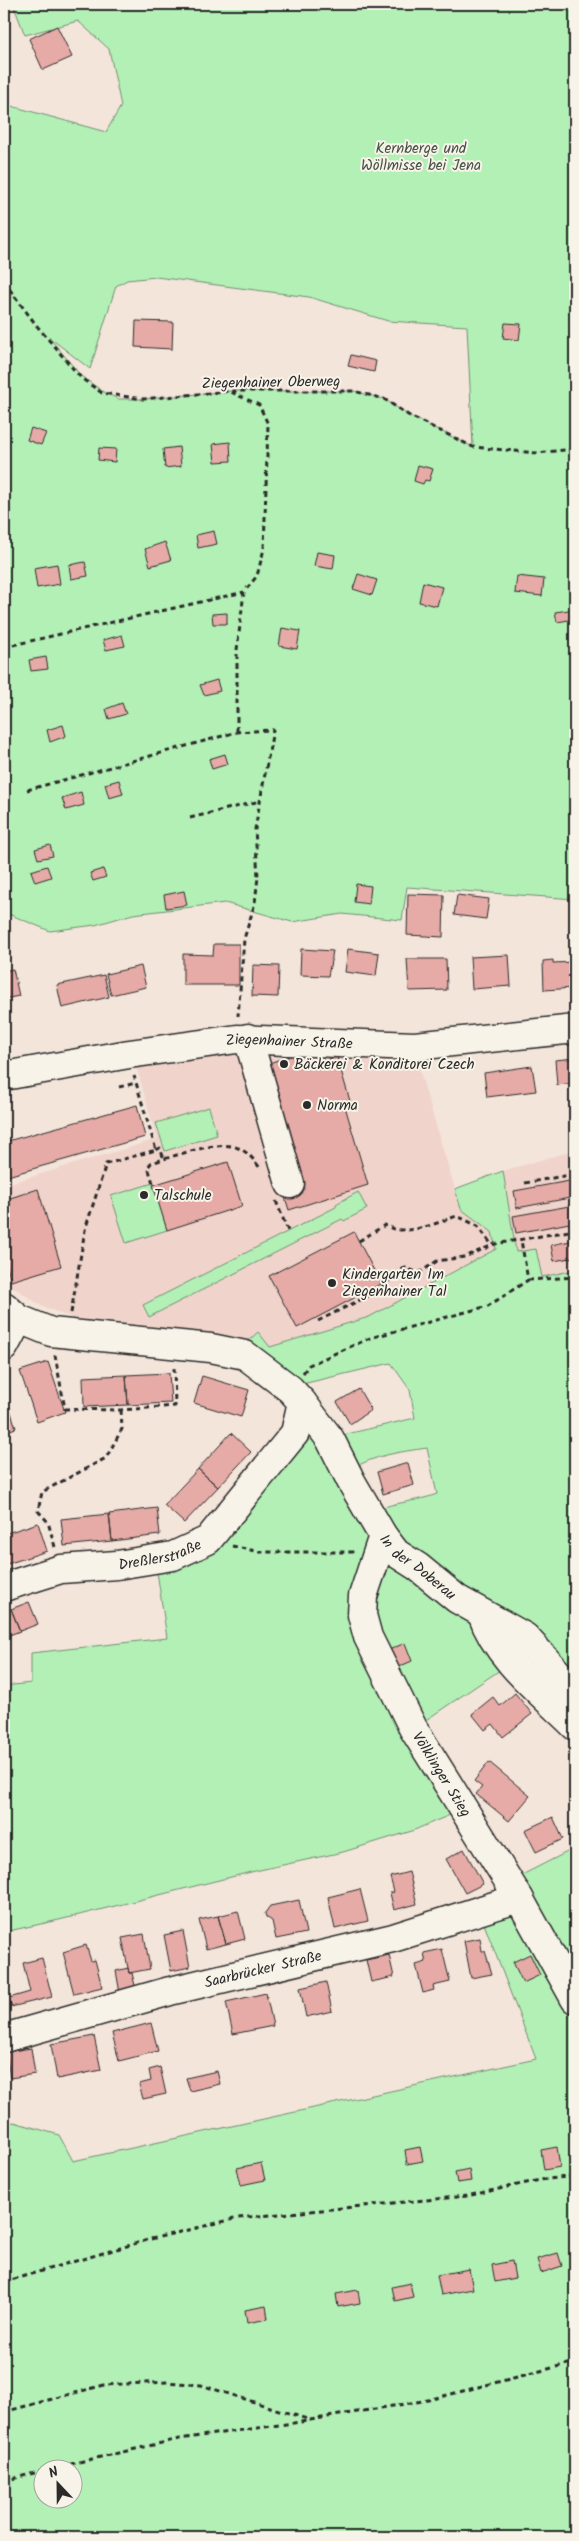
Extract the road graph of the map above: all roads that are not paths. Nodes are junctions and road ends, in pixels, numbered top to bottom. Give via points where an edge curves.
1 (575, 1029) edge
2 (243, 1030) junction
3 (4, 1076) edge
4 (282, 1191) road end
5 (11, 1313) edge
6 (5, 1346) edge
7 (296, 1395) junction
8 (380, 1544) junction
9 (4, 1586) edge
10 (482, 1614) junction
11 (575, 1692) edge
12 (575, 1726) edge
13 (519, 1898) junction
14 (575, 1999) edge
15 (4, 2038) edge

1 - 2 street, Ziegenhainer Straße via 415,1046
2 - 3 street, Ziegenhainer Straße
2 - 4 street
5 - 6 street
5 - 7 street, In der Doberau via 245,1355
7 - 8 street, In der Doberau via 330,1439
7 - 9 street, Dreßlerstraße via 295,1433 208,1540 173,1556 61,1569
8 - 10 street, In der Doberau via 418,1567 457,1599
8 - 13 street, Völklinger Stieg via 363,1596 362,1615 368,1637 413,1728
10 - 11 street, In der Doberau via 524,1638
10 - 12 street via 489,1634
13 - 14 street, Völklinger Stieg
13 - 15 street, Saarbrücker Straße via 392,1938 170,1991

